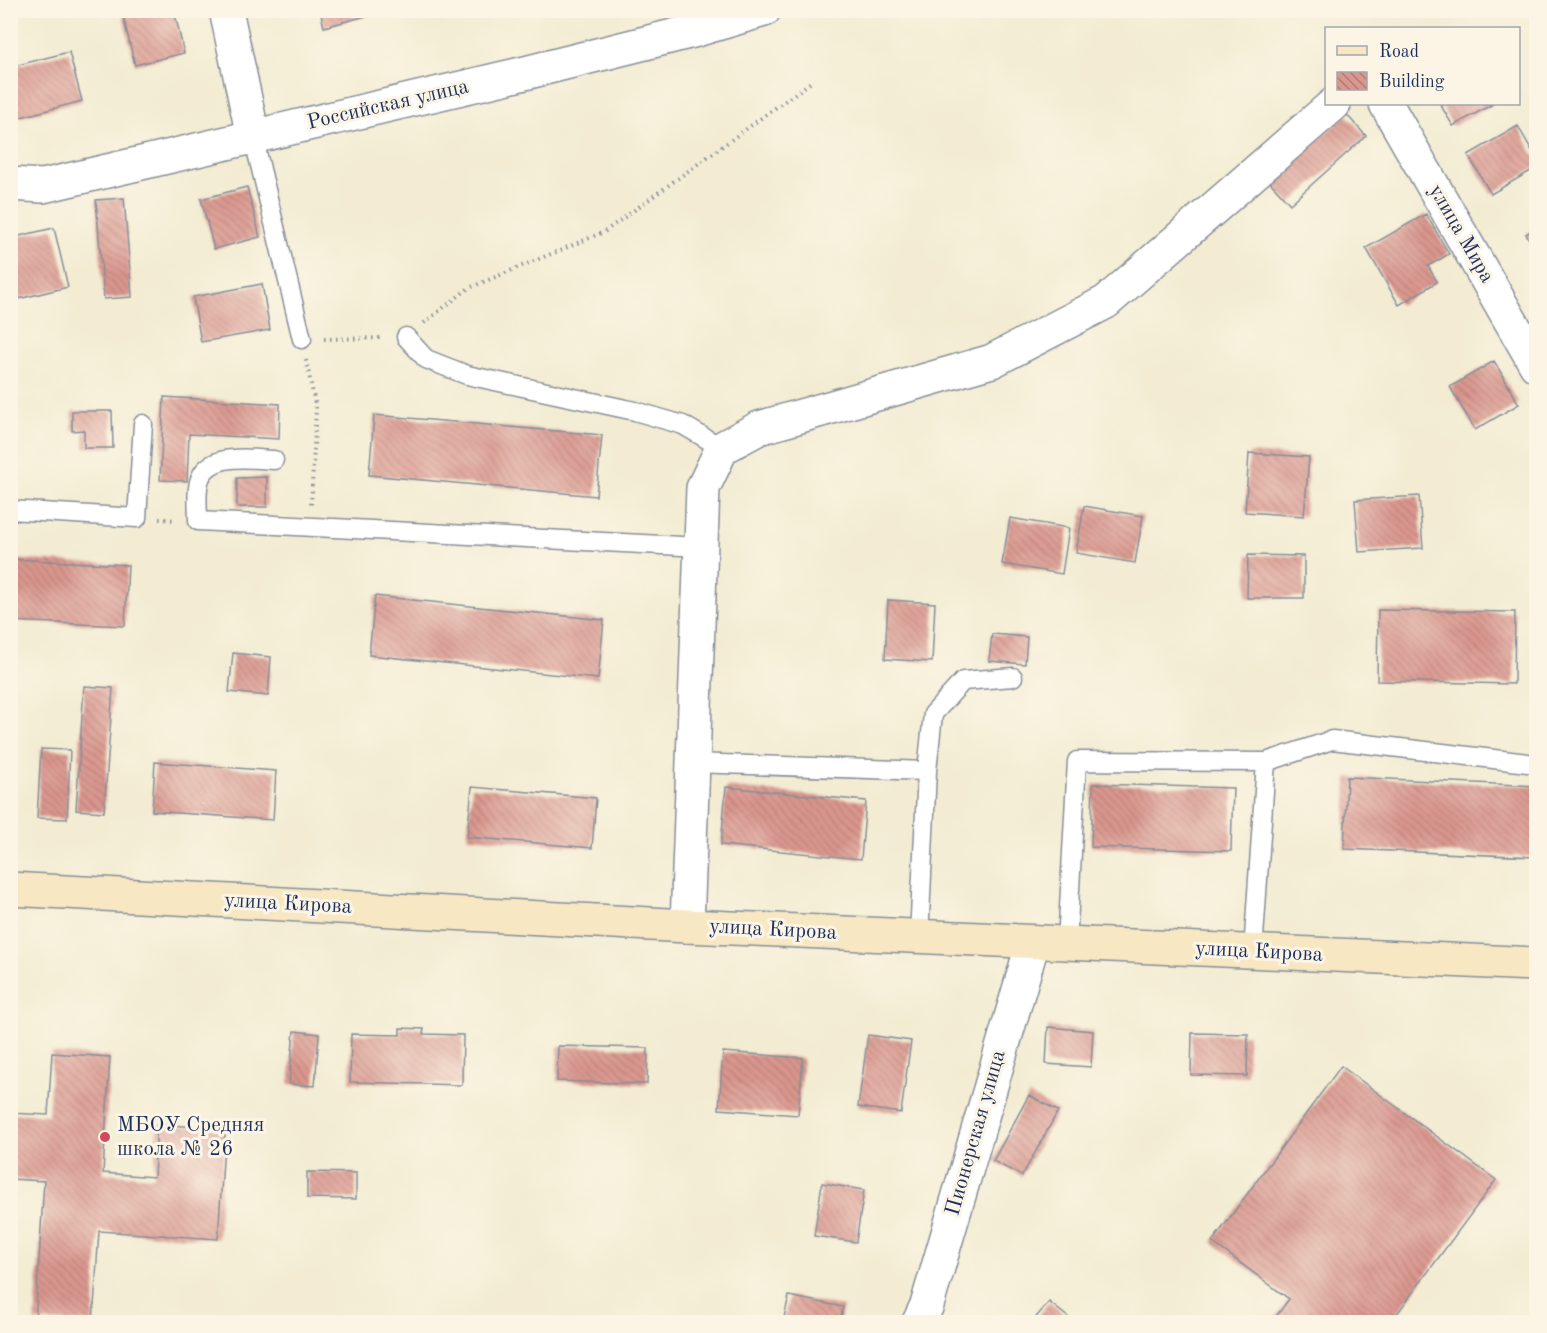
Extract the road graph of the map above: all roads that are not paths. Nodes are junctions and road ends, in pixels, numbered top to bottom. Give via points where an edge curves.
1 (226, 10) edge
2 (764, 10) edge
3 (1333, 105) edge
4 (1387, 105) edge
5 (253, 136) junction
6 (10, 184) edge
7 (406, 337) road end
8 (302, 339) road end
9 (1536, 365) edge
10 (143, 424) dead end
11 (722, 448) junction
12 (274, 460) dead end
13 (10, 510) edge
14 (701, 547) junction
15 (1013, 677) dead end
16 (1266, 762) junction
17 (693, 763) junction
18 (1536, 764) edge
19 (927, 771) junction
20 (10, 889) edge
21 (687, 926) junction
22 (919, 937) junction
23 (1033, 942) junction
24 (1068, 944) junction
25 (1253, 952) junction
26 (1536, 964) edge
27 (919, 1323) edge

1 - 5 street
2 - 5 street, Российская улица via 693,32
3 - 11 street via 1106,302 992,361 759,428
4 - 9 street, улица Мира
5 - 6 street, Российская улица via 43,186
5 - 8 lane
7 - 11 lane via 426,359 466,375 635,411 683,425
10 - 13 lane via 137,518
11 - 14 street via 703,488
12 - 14 lane via 227,459 211,464 199,481 198,520
14 - 17 street
15 - 19 lane via 963,681 933,714
16 - 18 lane via 1332,740
16 - 24 lane via 1077,761
16 - 25 lane
17 - 19 lane
17 - 21 street
19 - 22 lane
20 - 21 main road, улица Кирова
21 - 22 main road, улица Кирова
22 - 23 main road, улица Кирова
23 - 24 main road, улица Кирова
23 - 27 street, Пионерская улица
24 - 25 main road, улица Кирова
25 - 26 main road, улица Кирова

